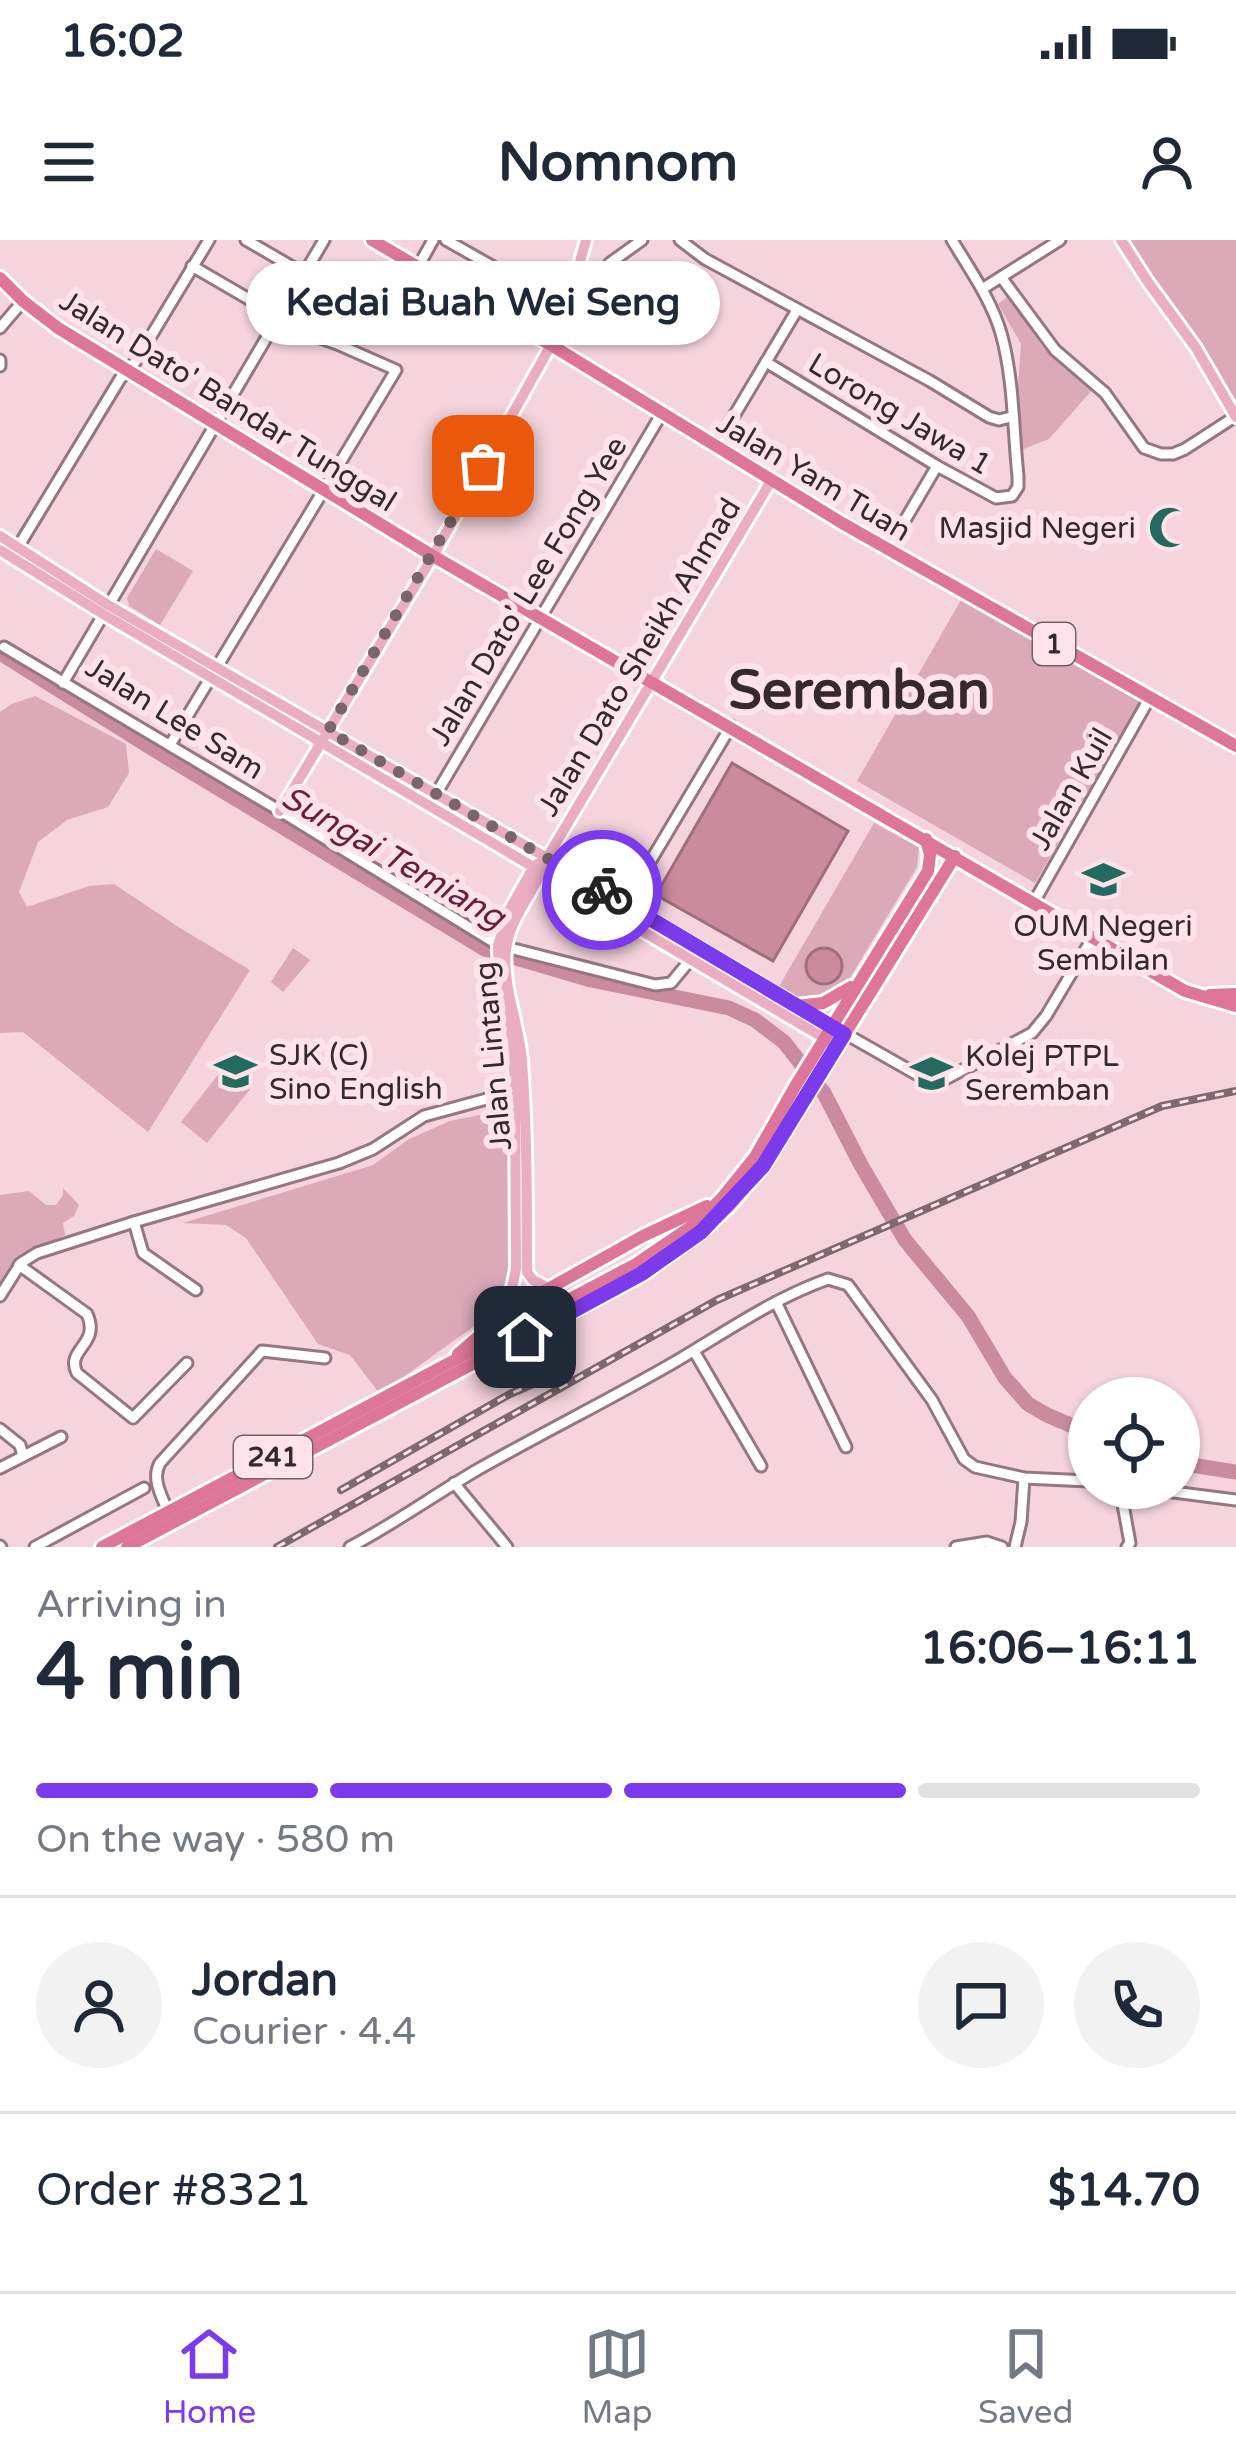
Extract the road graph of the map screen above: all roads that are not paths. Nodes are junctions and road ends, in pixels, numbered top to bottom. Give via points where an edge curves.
1 (209, 240) edge
2 (246, 240) edge
3 (324, 240) edge
4 (372, 240) edge
5 (433, 240) edge
6 (446, 240) edge
7 (586, 240) edge
8 (642, 240) edge
9 (680, 240) edge
10 (952, 240) edge
11 (1060, 240) edge
12 (1121, 240) edge
13 (192, 266) junction
14 (418, 267) junction
15 (304, 274) junction
16 (1000, 277) junction
17 (0, 278) edge
18 (982, 289) junction
19 (572, 290) junction
20 (23, 301) junction
21 (363, 308) dead end
22 (566, 308) junction
23 (796, 310) junction
24 (277, 319) junction
25 (0, 328) edge
26 (551, 345) junction
27 (766, 362) junction
28 (128, 370) junction
29 (662, 413) junction
30 (1236, 416) edge
31 (1011, 418) junction
32 (215, 423) junction
33 (716, 446) junction
34 (937, 466) junction
35 (772, 481) junction
36 (325, 489) junction
37 (0, 536) edge
38 (0, 550) edge
39 (888, 550) junction
40 (15, 552) junction
41 (433, 556) junction
42 (105, 610) junction
43 (541, 617) junction
44 (4, 647) dead end
45 (214, 672) junction
46 (652, 681) junction
47 (63, 683) junction
48 (1149, 699) junction
49 (731, 726) junction
50 (325, 736) junction
51 (170, 746) junction
52 (1236, 746) edge
53 (436, 794) junction
54 (280, 811) junction
55 (926, 839) junction
56 (956, 856) junction
57 (541, 865) junction
58 (1034, 902) junction
59 (626, 904) junction
60 (1093, 937) junction
61 (502, 950) junction
62 (692, 959) junction
63 (863, 976) junction
64 (1185, 991) junction
65 (1236, 994) edge
66 (797, 1006) junction
67 (1236, 1006) edge
68 (834, 1036) junction
69 (519, 1090) junction
70 (800, 1090) junction
71 (721, 1199) junction
72 (134, 1222) junction
73 (521, 1241) junction
74 (19, 1265) junction
75 (548, 1288) junction
76 (196, 1290) dead end
77 (0, 1296) edge
78 (776, 1302) junction
79 (507, 1312) junction
80 (694, 1351) junction
81 (325, 1358) dead end
82 (187, 1364) dead end
83 (444, 1367) junction
84 (0, 1429) edge
85 (61, 1437) dead end
86 (845, 1448) dead end
87 (23, 1456) junction
88 (761, 1466) dead end
89 (0, 1468) edge
90 (1024, 1478) junction
91 (1068, 1480) edge
92 (454, 1484) junction
93 (144, 1488) dead end
94 (1200, 1495) edge
95 (1236, 1500) edge
96 (1124, 1509) edge
97 (169, 1512) junction
98 (35, 1547) edge
99 (102, 1547) edge
100 (127, 1547) edge
101 (350, 1547) edge
102 (507, 1547) edge
103 (956, 1547) edge
104 (1001, 1547) edge
105 (1015, 1547) edge
106 (1127, 1547) edge

1 - 13 street
2 - 15 street
3 - 15 street, Jalan Lee Sam
4 - 14 highway, Jalan Yam Tuan / 1
5 - 14 street
6 - 22 street
7 - 19 main road
8 - 19 street via 610,263 586,295
9 - 23 street
10 - 18 street
11 - 16 street
12 - 30 main road
13 - 24 street
13 - 28 street
14 - 26 highway, Jalan Yam Tuan / 1
15 - 21 street
15 - 24 street, Jalan Lee Sam
16 - 18 street
16 - 30 street via 1144,448 1173,454
17 - 20 highway, Jalan Dato' Bandar Tunggal
18 - 31 street via 1001,333
19 - 22 main road
20 - 25 street
20 - 28 highway, Jalan Dato' Bandar Tunggal
22 - 26 main road
23 - 27 street
23 - 31 street via 989,417
24 - 32 street, Jalan Lee Sam
24 - 36 street via 396,370
26 - 29 highway, Jalan Yam Tuan / 1
26 - 41 main road
27 - 33 street
27 - 34 street, Lorong Jawa 1
28 - 32 highway, Jalan Dato' Bandar Tunggal
28 - 40 street
29 - 33 highway, Jalan Yam Tuan / 1
29 - 43 street, Jalan Dato' Lee Fong Yee
31 - 34 street, Lorong Jawa 1 via 1018,476 1012,496 996,498
32 - 36 highway, Jalan Dato' Bandar Tunggal
32 - 42 street, Jalan Lee Sam
33 - 35 highway, Jalan Yam Tuan / 1
34 - 39 street
35 - 39 highway, Jalan Yam Tuan / 1
35 - 46 main road, Jalan Dato Sheikh Ahmad
36 - 41 highway, Jalan Dato' Bandar Tunggal
36 - 45 street
37 - 40 main road
38 - 40 main road
39 - 48 highway, Jalan Yam Tuan / 1
40 - 42 main road
41 - 43 highway, Jalan Dato' Bandar Tunggal
41 - 50 main road
42 - 45 main road
42 - 47 street, Jalan Lee Sam
43 - 46 highway, Jalan Dato' Bandar Tunggal
43 - 53 street, Jalan Dato' Lee Fong Yee
44 - 47 street
45 - 50 main road
45 - 51 street
46 - 49 highway, Jalan Dato' Bandar Tunggal
46 - 57 main road, Jalan Dato Sheikh Ahmad
47 - 51 street, Jalan Lee Sam
48 - 52 highway, Jalan Yam Tuan / 1
48 - 58 street, Jalan Kuil
49 - 55 highway, Jalan Dato' Bandar Tunggal
49 - 59 street
50 - 53 main road
50 - 54 main road
50 - 57 main road
51 - 54 street, Jalan Lee Sam
53 - 57 main road
54 - 61 street, Jalan Lee Sam
55 - 56 highway, Jalan Dato' Bandar Tunggal
55 - 63 highway, 241 via 928,872
56 - 58 highway, Jalan Dato' Bandar Tunggal
56 - 68 highway, 241
57 - 59 main road
57 - 61 main road, Jalan Lintang
57 - 62 main road
58 - 60 highway, Jalan Dato' Bandar Tunggal
59 - 66 main road
60 - 64 highway, Jalan Dato' Bandar Tunggal
60 - 68 street via 1032,1033 940,1082
61 - 62 street, Jalan Lee Sam via 655,985 670,983
61 - 69 main road, Jalan Lintang
62 - 68 main road
63 - 66 highway via 835,999
63 - 68 highway, 241
64 - 65 highway
64 - 67 highway
66 - 68 main road
68 - 70 highway, 241
69 - 72 street via 424,1117 339,1163
69 - 73 main road, Jalan Lintang
70 - 71 highway, 241
70 - 100 highway, 241 via 763,1166 673,1254
71 - 75 highway
71 - 83 highway, 241 via 636,1264
72 - 74 street
72 - 76 street via 143,1253
73 - 75 main road, Jalan Lintang via 527,1272
73 - 79 main road, Jalan Lintang
74 - 77 street
74 - 82 street via 87,1314 91,1335 73,1366 134,1418
75 - 79 highway
78 - 80 street
78 - 86 street
78 - 90 street via 828,1279 848,1285 932,1400 964,1459
79 - 83 highway
80 - 88 street
80 - 92 street
81 - 97 street via 262,1351 160,1462 156,1480
83 - 97 highway, 241
84 - 87 street
85 - 87 street
87 - 89 street
90 - 91 street
90 - 105 street
92 - 101 street
92 - 102 street
93 - 98 street
94 - 95 street
96 - 106 street
97 - 99 highway, 241
103 - 104 street

